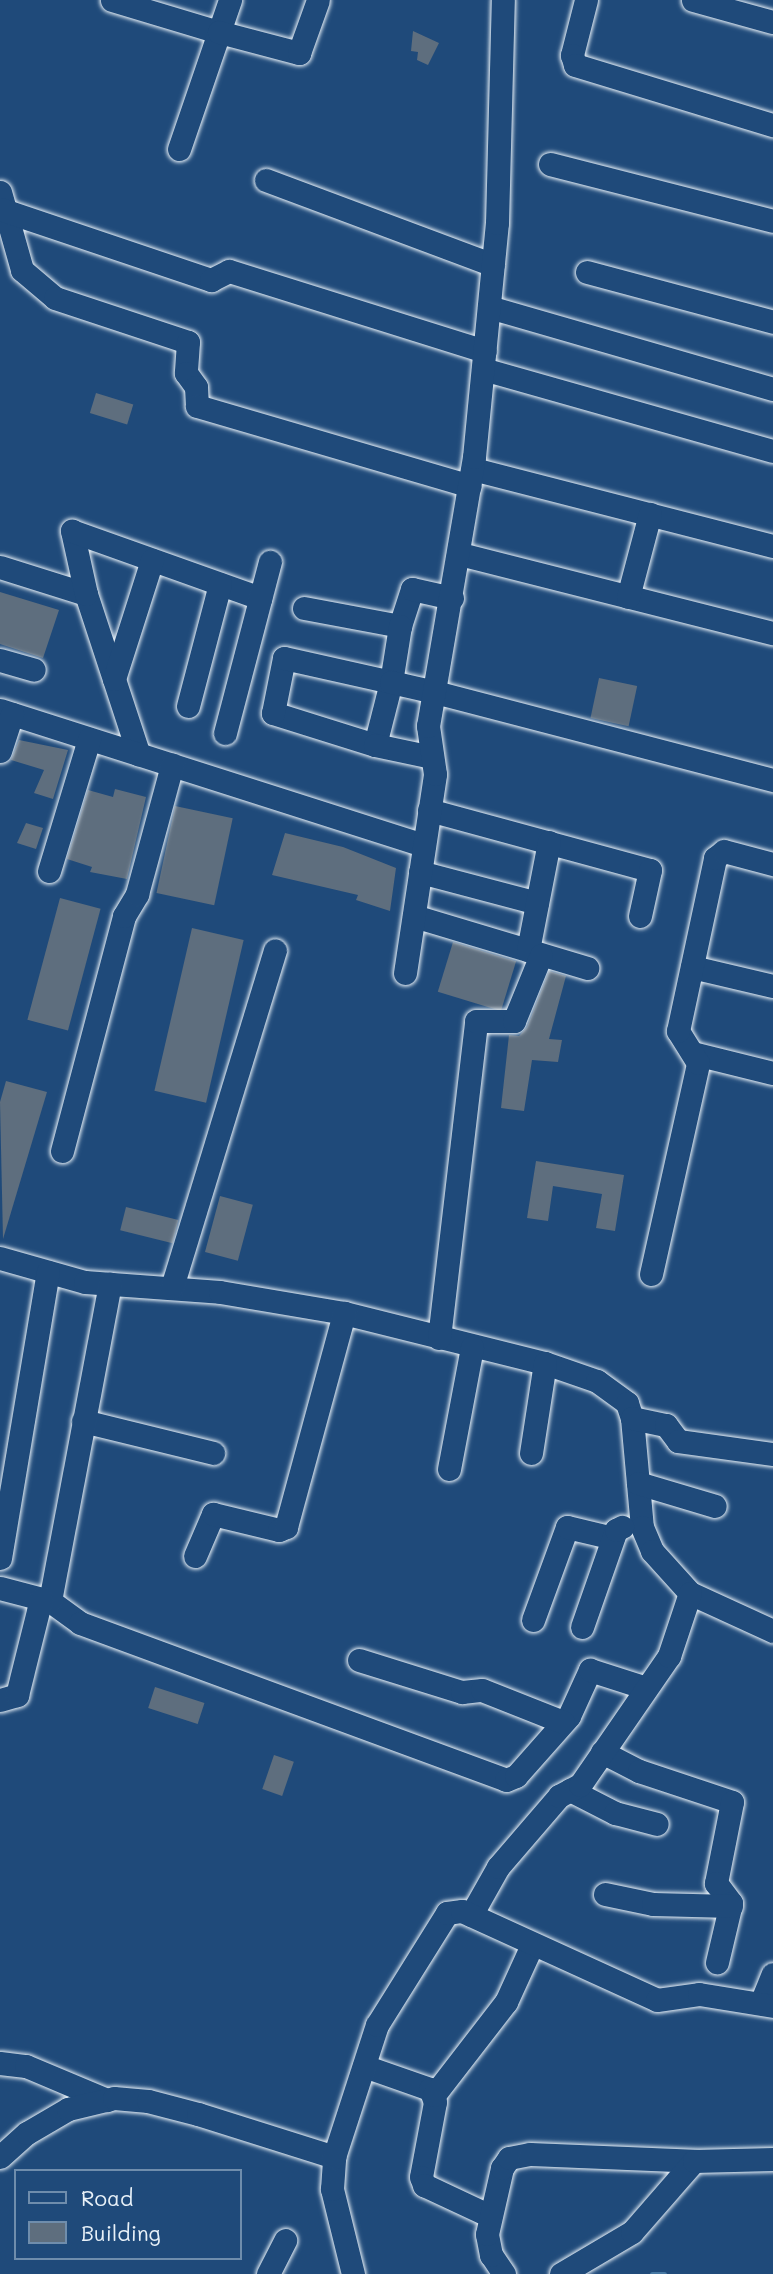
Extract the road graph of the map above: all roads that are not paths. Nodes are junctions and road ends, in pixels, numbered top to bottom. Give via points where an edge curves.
1 (112, 0) edge
2 (230, 0) edge
3 (318, 0) edge
4 (503, 0) edge
5 (586, 0) edge
6 (693, 0) edge
7 (773, 22) edge
8 (219, 32) junction
9 (773, 125) edge
10 (179, 149) dead end
11 (550, 164) dead end
12 (265, 180) dead end
13 (2, 204) edge
14 (773, 221) edge
15 (493, 265) junction
16 (11, 269) edge
17 (587, 272) dead end
18 (489, 307) junction
19 (773, 321) edge
20 (484, 360) junction
21 (773, 389) edge
22 (773, 451) edge
23 (471, 477) junction
24 (650, 514) junction
25 (773, 546) edge
26 (460, 554) junction
27 (152, 560) junction
28 (270, 562) dead end
29 (0, 567) edge
30 (220, 584) junction
31 (86, 594) junction
32 (628, 597) junction
33 (260, 598) junction
34 (453, 598) junction
35 (304, 608) dead end
36 (400, 626) junction
37 (773, 634) edge
38 (0, 660) edge
39 (34, 670) dead end
40 (114, 679) junction
41 (391, 682) junction
42 (435, 692) junction
43 (188, 706) dead end
44 (6, 712) edge
45 (225, 733) dead end
46 (89, 739) junction
47 (375, 745) junction
48 (0, 751) edge
49 (139, 755) junction
50 (432, 757) junction
51 (172, 765) junction
52 (773, 780) edge
53 (429, 810) junction
54 (549, 842) junction
55 (424, 845) junction
56 (773, 864) edge
57 (49, 871) dead end
58 (420, 872) junction
59 (537, 903) junction
60 (414, 916) junction
61 (640, 916) dead end
62 (275, 950) dead end
63 (535, 953) junction
64 (692, 967) junction
65 (587, 968) dead end
66 (405, 972) dead end
67 (773, 986) edge
68 (696, 1054) junction
69 (773, 1073) edge
70 (62, 1151) dead end
71 (0, 1258) edge
72 (48, 1272) junction
73 (651, 1273) dead end
74 (110, 1284) junction
75 (172, 1287) junction
76 (344, 1313) junction
77 (439, 1338) junction
78 (472, 1346) junction
79 (545, 1363) junction
80 (632, 1418) junction
81 (83, 1421) junction
82 (213, 1453) dead end
83 (531, 1453) dead end
84 (773, 1454) edge
85 (449, 1469) dead end
86 (638, 1483) junction
87 (715, 1506) dead end
88 (642, 1527) junction
89 (613, 1538) junction
90 (195, 1556) dead end
91 (0, 1558) edge
92 (0, 1588) edge
93 (690, 1593) junction
94 (45, 1600) junction
95 (533, 1620) dead end
96 (582, 1627) dead end
97 (773, 1631) edge
98 (359, 1660) dead end
99 (646, 1688) junction
100 (0, 1700) edge
101 (564, 1721) junction
102 (602, 1752) junction
103 (570, 1790) junction
104 (657, 1824) dead end
105 (605, 1894) dead end
106 (731, 1906) junction
107 (471, 1915) junction
108 (531, 1945) junction
109 (717, 1962) dead end
110 (773, 1974) edge
111 (767, 2004) edge
112 (0, 2063) edge
113 (364, 2066) junction
114 (434, 2095) junction
115 (107, 2100) junction
116 (0, 2157) edge
117 (334, 2157) junction
118 (773, 2159) edge
119 (694, 2161) junction
120 (488, 2215) junction
121 (285, 2240) dead end
122 (268, 2274) edge
123 (353, 2274) edge
124 (504, 2274) edge
125 (561, 2274) edge

1 - 8 street
2 - 8 street
3 - 8 street via 299,53
4 - 15 street
5 - 9 street via 572,55 575,65
6 - 7 street
8 - 10 street
11 - 14 street
12 - 15 street
13 - 16 street
13 - 20 street via 211,280 229,271
15 - 18 street
16 - 23 street via 55,298 188,342 186,373 195,384 197,406
17 - 19 street
18 - 20 street
18 - 21 street
20 - 22 street
20 - 23 street
23 - 24 street
23 - 26 street
24 - 25 street
24 - 32 street
26 - 32 street
26 - 34 street
27 - 30 street
27 - 31 street via 72,531
27 - 40 street
28 - 33 street
29 - 31 street
30 - 33 street
30 - 43 street
31 - 40 street
32 - 37 street
33 - 45 street
34 - 36 street via 412,589
34 - 42 street
35 - 36 street
36 - 41 street
38 - 39 street
40 - 49 street
41 - 42 street
41 - 47 street
41 - 47 street via 284,657 273,713
42 - 50 street via 428,726
42 - 52 street
44 - 46 street
44 - 48 street
46 - 49 street
46 - 57 street
47 - 50 street
49 - 51 street
50 - 53 street
51 - 55 street
51 - 70 street via 138,894 124,916
53 - 54 street
53 - 55 street
54 - 59 street
54 - 61 street via 650,870
55 - 58 street
56 - 64 street via 724,851 717,854
58 - 59 street
58 - 60 street
59 - 63 street
60 - 63 street
60 - 66 street
62 - 75 street
63 - 65 street
63 - 77 street via 514,1021 476,1021
64 - 67 street
64 - 68 street via 678,1031
68 - 69 street
68 - 73 street via 698,1063
71 - 72 street
72 - 74 street
72 - 91 street
74 - 75 street
74 - 81 street
75 - 76 street
76 - 77 street
76 - 90 street via 286,1527 279,1530 214,1514
77 - 78 street
78 - 79 street
78 - 85 street
79 - 80 street via 614,1391 627,1403
79 - 83 street
80 - 84 street via 667,1425 678,1441
80 - 86 street
81 - 82 street
81 - 94 street
86 - 87 street
86 - 88 street
88 - 89 street via 618,1528
88 - 93 street via 652,1551
89 - 95 street via 567,1527
89 - 96 street
92 - 94 street
93 - 97 street
93 - 99 street via 669,1656
94 - 100 street via 17,1695 13,1700
94 - 101 street via 80,1623 506,1780 516,1776
98 - 101 street via 462,1692 482,1690
99 - 101 street via 590,1670
99 - 102 street
102 - 103 street via 580,1784
102 - 106 street via 639,1771 732,1802 716,1883
103 - 104 street via 615,1813
103 - 107 street via 559,1796 498,1867
105 - 106 street via 653,1904
106 - 109 street
107 - 108 street
107 - 113 street via 447,1913 381,2018
108 - 111 street via 663,2001 699,1994
108 - 114 street via 506,2002
110 - 111 street
112 - 115 street via 26,2066
113 - 114 street
113 - 117 street
114 - 120 street via 421,2177 424,2185
115 - 116 street via 68,2109 27,2133
115 - 117 street via 148,2101
117 - 123 street via 332,2189
118 - 119 street
119 - 120 street via 519,2154 505,2162
119 - 125 street via 632,2232
120 - 124 street via 491,2255
121 - 122 street

